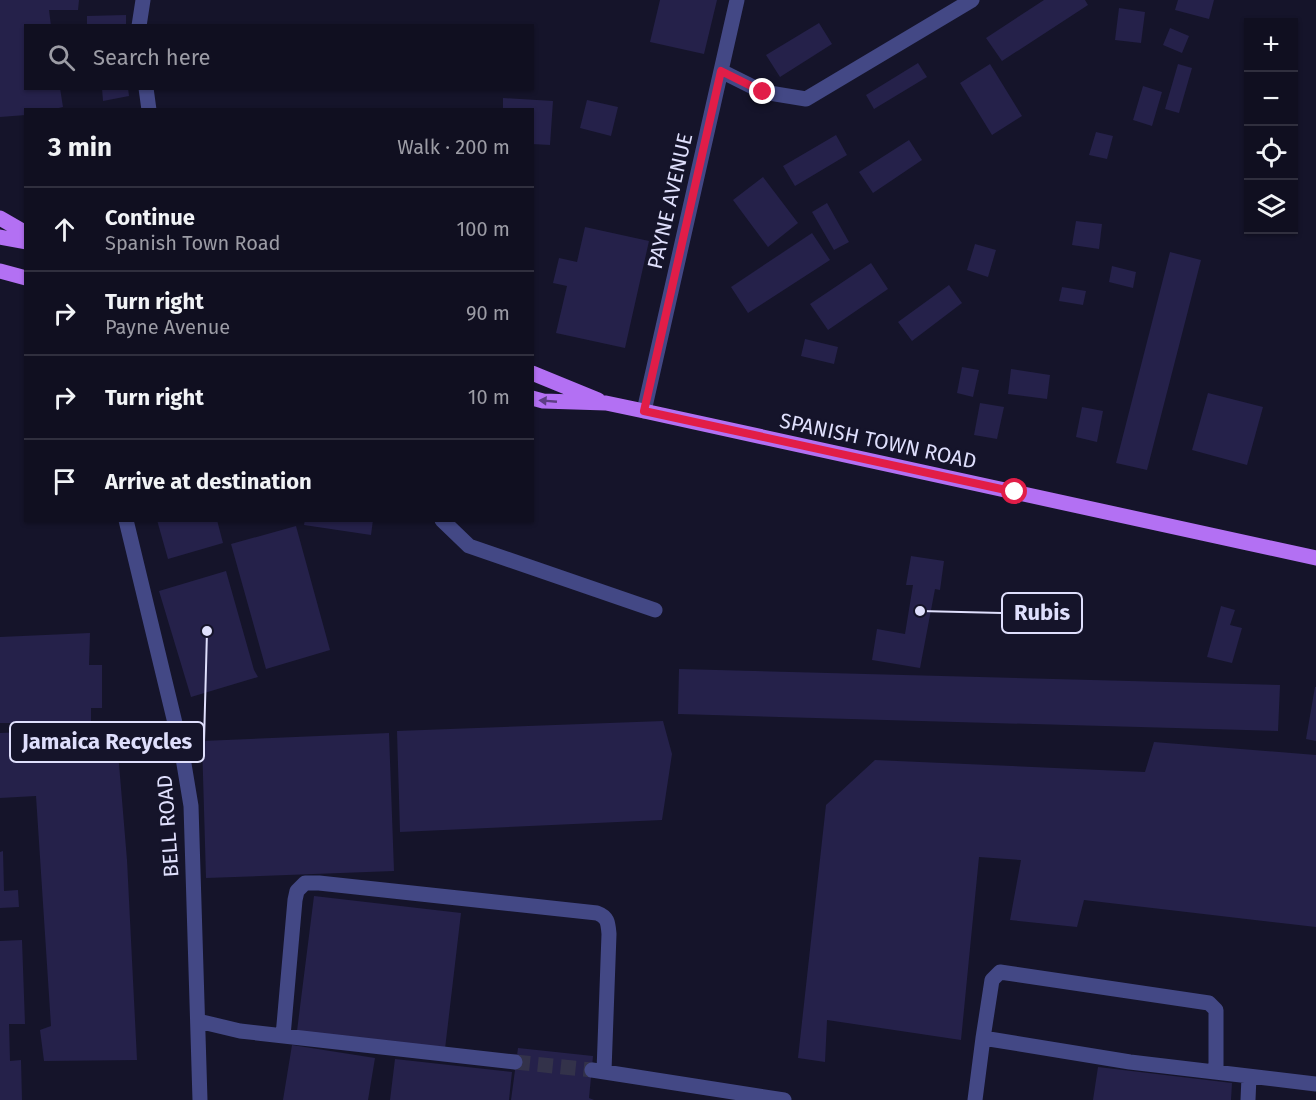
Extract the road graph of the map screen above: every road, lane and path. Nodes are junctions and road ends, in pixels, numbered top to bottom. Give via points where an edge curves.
1 (143, 0) edge
2 (737, 0) edge
3 (972, 0) edge
4 (140, 24) edge
5 (721, 71) junction
6 (146, 90) edge
7 (149, 108) edge
8 (0, 218) edge
9 (24, 232) edge
10 (0, 237) edge
11 (24, 242) edge
12 (0, 271) edge
13 (24, 277) edge
14 (534, 374) edge
15 (534, 399) edge
16 (606, 403) junction
17 (644, 411) junction
18 (126, 522) edge
19 (444, 522) edge
20 (1316, 558) edge
21 (655, 610) dead end
22 (198, 1021) junction
23 (283, 1036) junction
24 (982, 1038) junction
25 (515, 1062) tunnel mouth
26 (1216, 1072) junction
27 (1249, 1077) junction
28 (1316, 1084) edge
29 (200, 1100) edge
30 (783, 1100) edge
31 (975, 1100) edge
32 (1248, 1100) edge

1 - 4 street
2 - 5 street, PAYNE AVENUE
3 - 5 street via 806,99 763,92
5 - 17 street, PAYNE AVENUE
6 - 7 street
8 - 9 main road
10 - 11 main road
12 - 13 main road
14 - 16 main road, SPANISH TOWN ROAD
16 -> 15 main road, SPANISH TOWN ROAD
16 - 17 main road, SPANISH TOWN ROAD
17 - 20 main road, SPANISH TOWN ROAD
18 - 22 street, BELL ROAD via 182,752 191,806
19 - 21 street via 469,546
22 - 23 street
22 - 29 street, BELL ROAD
23 - 25 street
23 - 30 street via 295,900 305,883 597,913 608,921 609,934 598,1071
24 - 26 street
24 - 26 street via 992,980 1000,972 1096,985 1209,1003 1216,1010
24 - 31 street
26 - 27 street
27 - 28 street
27 - 32 street

